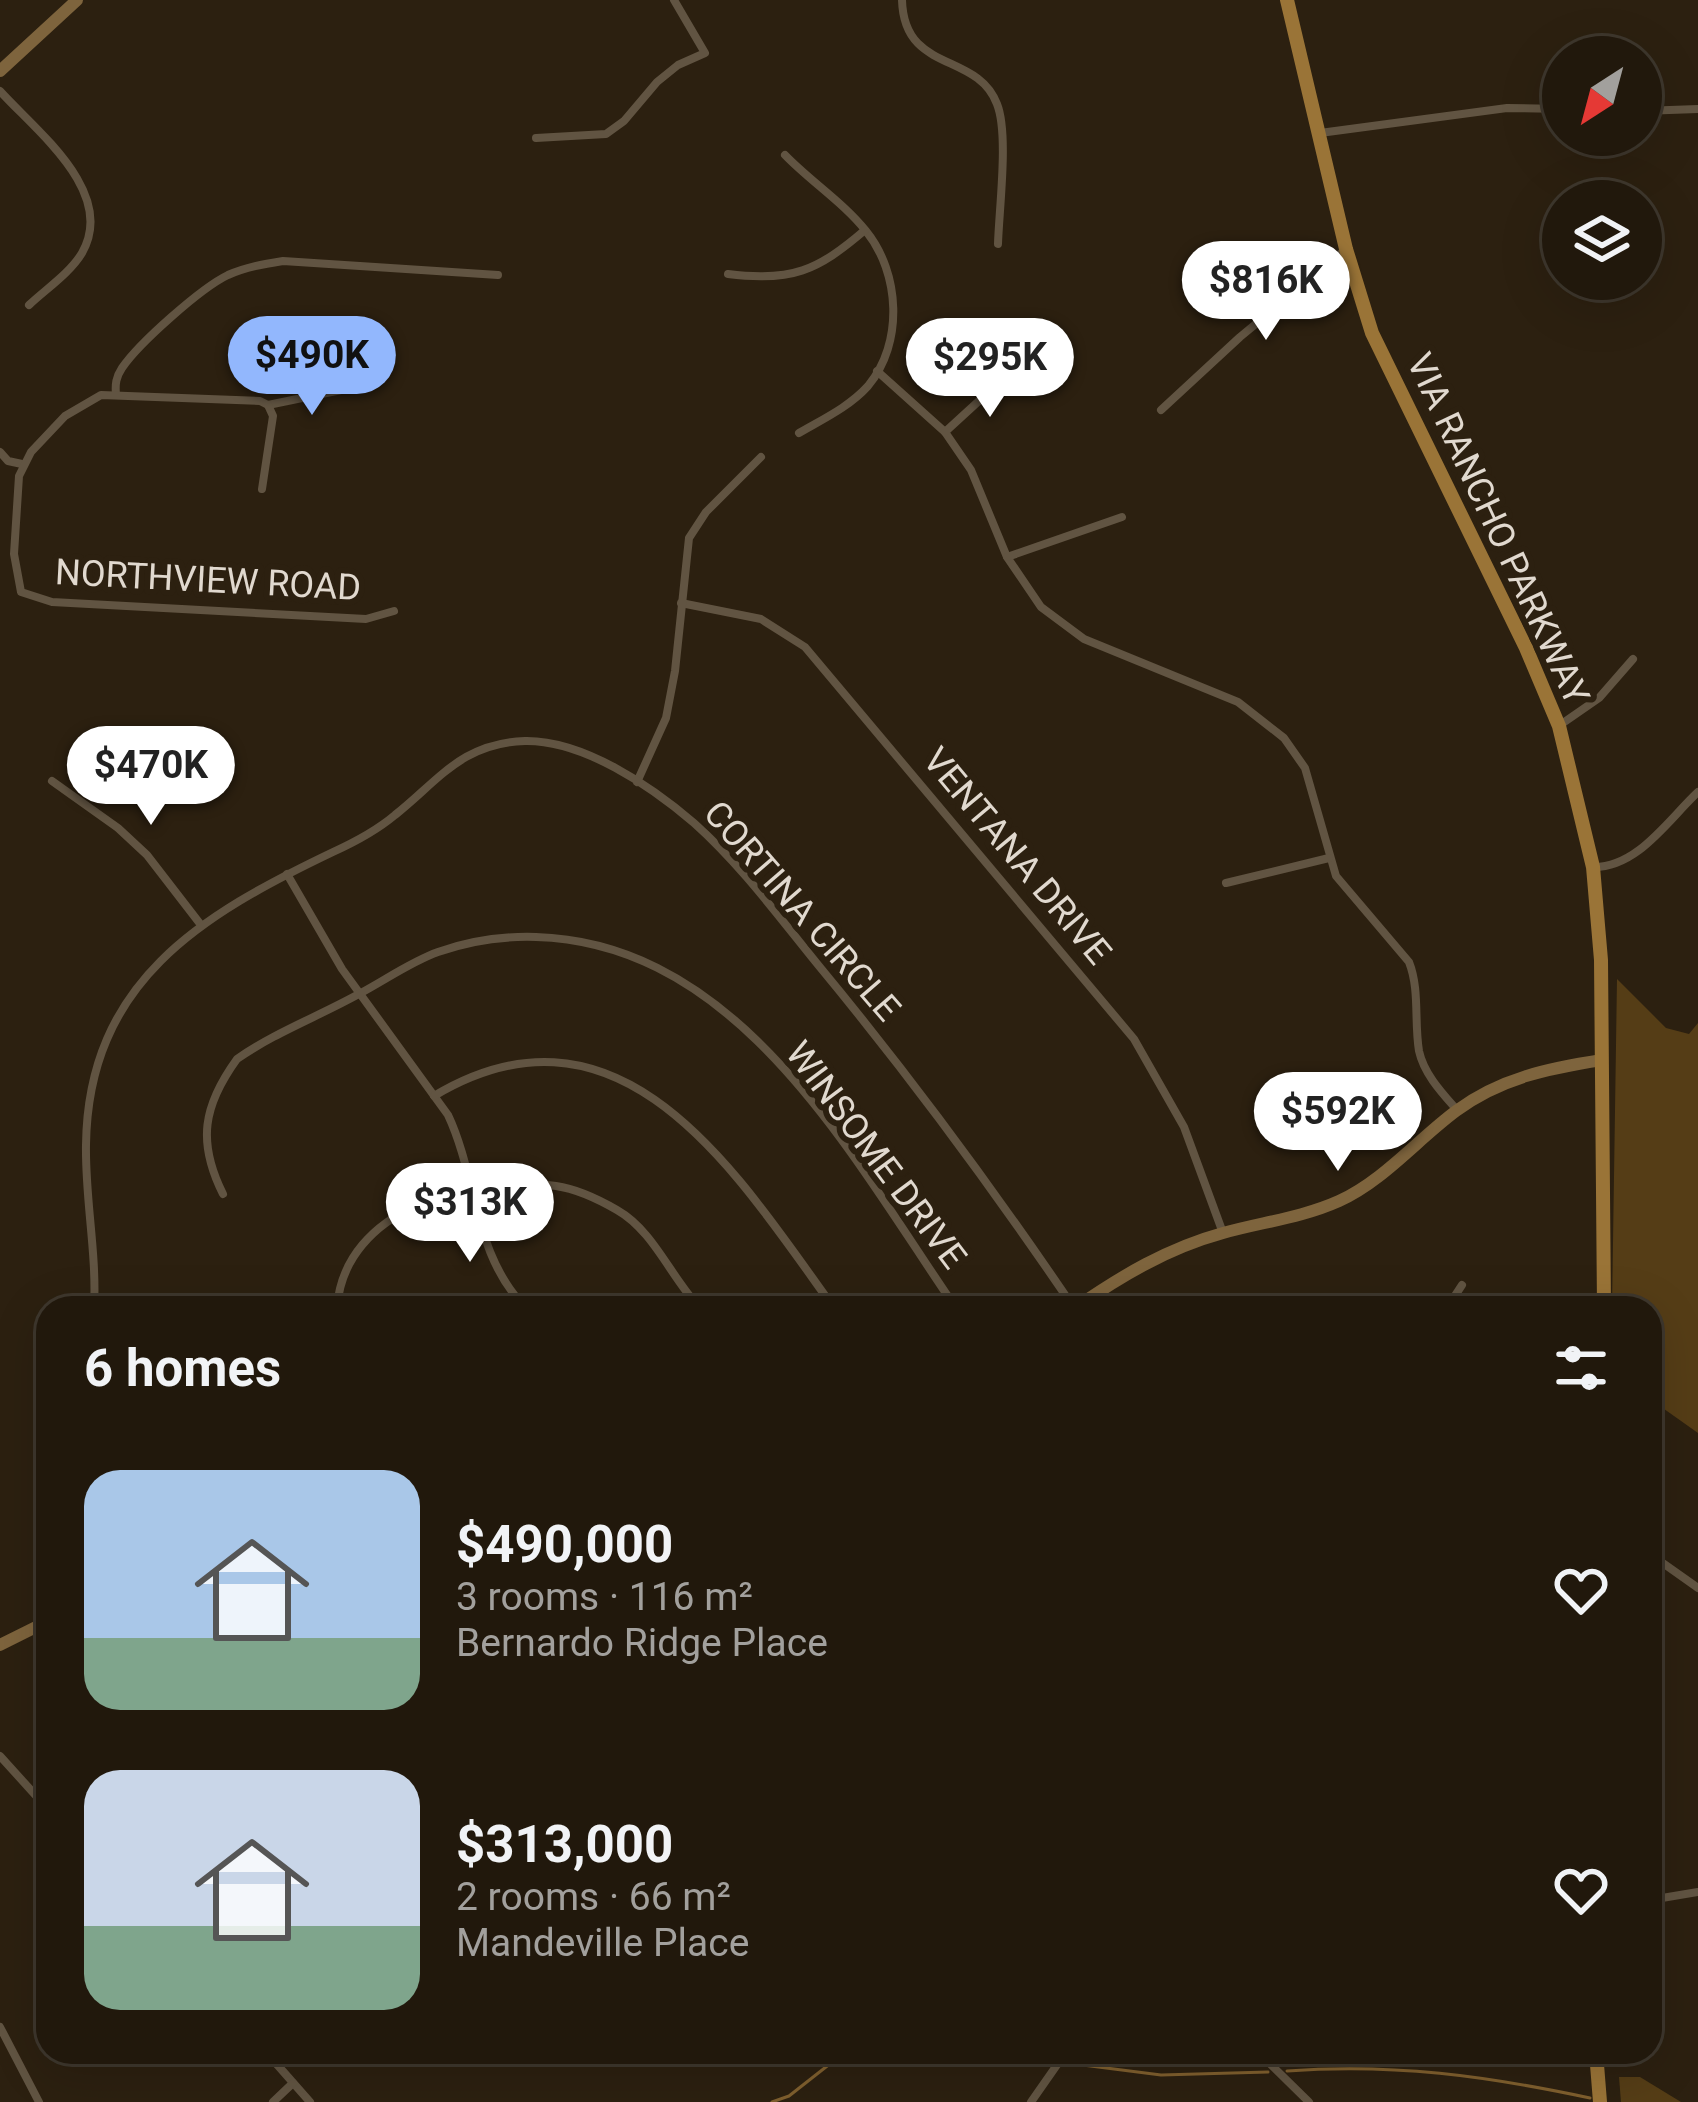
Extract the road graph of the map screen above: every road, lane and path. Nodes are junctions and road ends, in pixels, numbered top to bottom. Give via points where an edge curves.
1 (77, 0) edge
2 (674, 0) edge
3 (902, 0) edge
4 (1287, 0) edge
5 (0, 70) edge
6 (0, 91) edge
7 (1542, 109) edge
8 (1698, 109) edge
9 (1662, 110) edge
10 (1320, 133) junction
11 (536, 138) dead end
12 (785, 155) dead end
13 (865, 230) junction
14 (998, 244) dead end
15 (1346, 249) junction
16 (728, 274) dead end
17 (498, 275) dead end
18 (29, 305) dead end
19 (877, 371) junction
20 (1005, 376) dead end
21 (346, 388) dead end
22 (116, 395) junction
23 (268, 405) junction
24 (1161, 410) dead end
25 (945, 432) junction
26 (800, 433) dead end
27 (0, 452) edge
28 (760, 457) dead end
29 (22, 464) junction
30 (262, 488) dead end
31 (1122, 517) dead end
32 (1007, 557) junction
33 (681, 603) junction
34 (394, 611) dead end
35 (1634, 659) dead end
36 (1559, 726) junction
37 (52, 781) dead end
38 (637, 782) junction
39 (1698, 792) edge
40 (1329, 858) junction
41 (1593, 867) junction
42 (287, 874) junction
43 (1226, 884) dead end
44 (201, 925) junction
45 (360, 994) junction
46 (1602, 1060) junction
47 (434, 1096) junction
48 (1457, 1110) junction
49 (471, 1190) junction
50 (224, 1194) dead end
51 (1223, 1233) junction
52 (1462, 1286) dead end
53 (93, 1296) edge
54 (341, 1296) edge
55 (517, 1296) edge
56 (691, 1296) edge
57 (826, 1296) edge
58 (948, 1296) edge
59 (1067, 1296) edge
60 (1093, 1296) edge
61 (1455, 1296) edge
62 (1604, 1296) edge
63 (1662, 1562) edge
64 (1698, 1588) edge
65 (36, 1627) edge
66 (0, 1645) edge
67 (0, 1756) edge
68 (36, 1796) edge
69 (1698, 1892) edge
70 (1662, 1898) edge
71 (0, 2027) edge
72 (276, 2064) edge
73 (1057, 2064) edge
74 (1270, 2064) edge
75 (1597, 2064) edge
76 (293, 2083) junction
77 (39, 2102) edge
78 (273, 2102) edge
79 (310, 2102) edge
80 (1030, 2102) edge
81 (1309, 2102) edge
82 (1600, 2102) edge

1 - 5 street
2 - 11 street via 705,53 657,82 605,134
3 - 14 street via 920,48 982,81 996,100
4 - 10 main road, VIA RANCHO PARKWAY
6 - 18 street via 75,175 92,214 83,251
7 - 10 street
8 - 9 street
10 - 15 main road, VIA RANCHO PARKWAY
12 - 13 street
13 - 16 street via 801,274
13 - 19 street via 892,286 890,338
15 - 24 street
15 - 36 main road, VIA RANCHO PARKWAY via 1372,333
17 - 22 street via 283,261 252,266 208,287 136,352 121,369
19 - 25 street
19 - 26 street via 853,401
20 - 25 street
21 - 23 street
22 - 23 street
22 - 29 street via 65,416
23 - 30 street
25 - 32 street via 971,470
27 - 29 street
28 - 33 street via 689,538
29 - 34 street, NORTHVIEW ROAD via 14,554 21,592 52,602 366,619
31 - 32 street
32 - 40 street via 1062,626 1238,702 1284,738 1310,783
33 - 38 street via 666,718
33 - 51 street, VENTANA DRIVE via 761,619 805,647 1134,1039 1184,1127
35 - 36 street
36 - 41 main road, VIA RANCHO PARKWAY
37 - 44 street via 147,855
38 - 42 street, CORTINA CIRCLE via 558,746 492,745 453,762 362,838
38 - 59 street, CORTINA CIRCLE via 693,822 743,873 904,1069
39 - 41 street via 1622,861
40 - 43 street
40 - 48 street via 1408,962 1420,1055
41 - 46 main road, VIA RANCHO PARKWAY
42 - 44 street, CORTINA CIRCLE
42 - 45 street
44 - 53 street, CORTINA CIRCLE via 147,974 106,1041 86,1145
45 - 47 street
45 - 50 street, WINSOME DRIVE via 256,1046 216,1088 207,1151
45 - 58 street, WINSOME DRIVE via 436,952 514,937 573,938 648,961 718,1006 801,1089
46 - 48 street via 1513,1079
46 - 62 main road, VIA RANCHO PARKWAY
47 - 49 street via 458,1137
47 - 57 street via 488,1070 556,1062 643,1091 732,1166
48 - 51 street via 1344,1199
49 - 54 street via 409,1207 374,1233
49 - 55 street via 485,1245
49 - 56 street via 558,1186 620,1211
51 - 60 street via 1174,1249
52 - 61 street
63 - 64 street
65 - 66 street
67 - 68 street
69 - 70 street
71 - 77 street
72 - 76 street
73 - 80 street
74 - 81 street
75 - 82 main road
76 - 78 street
76 - 79 street

